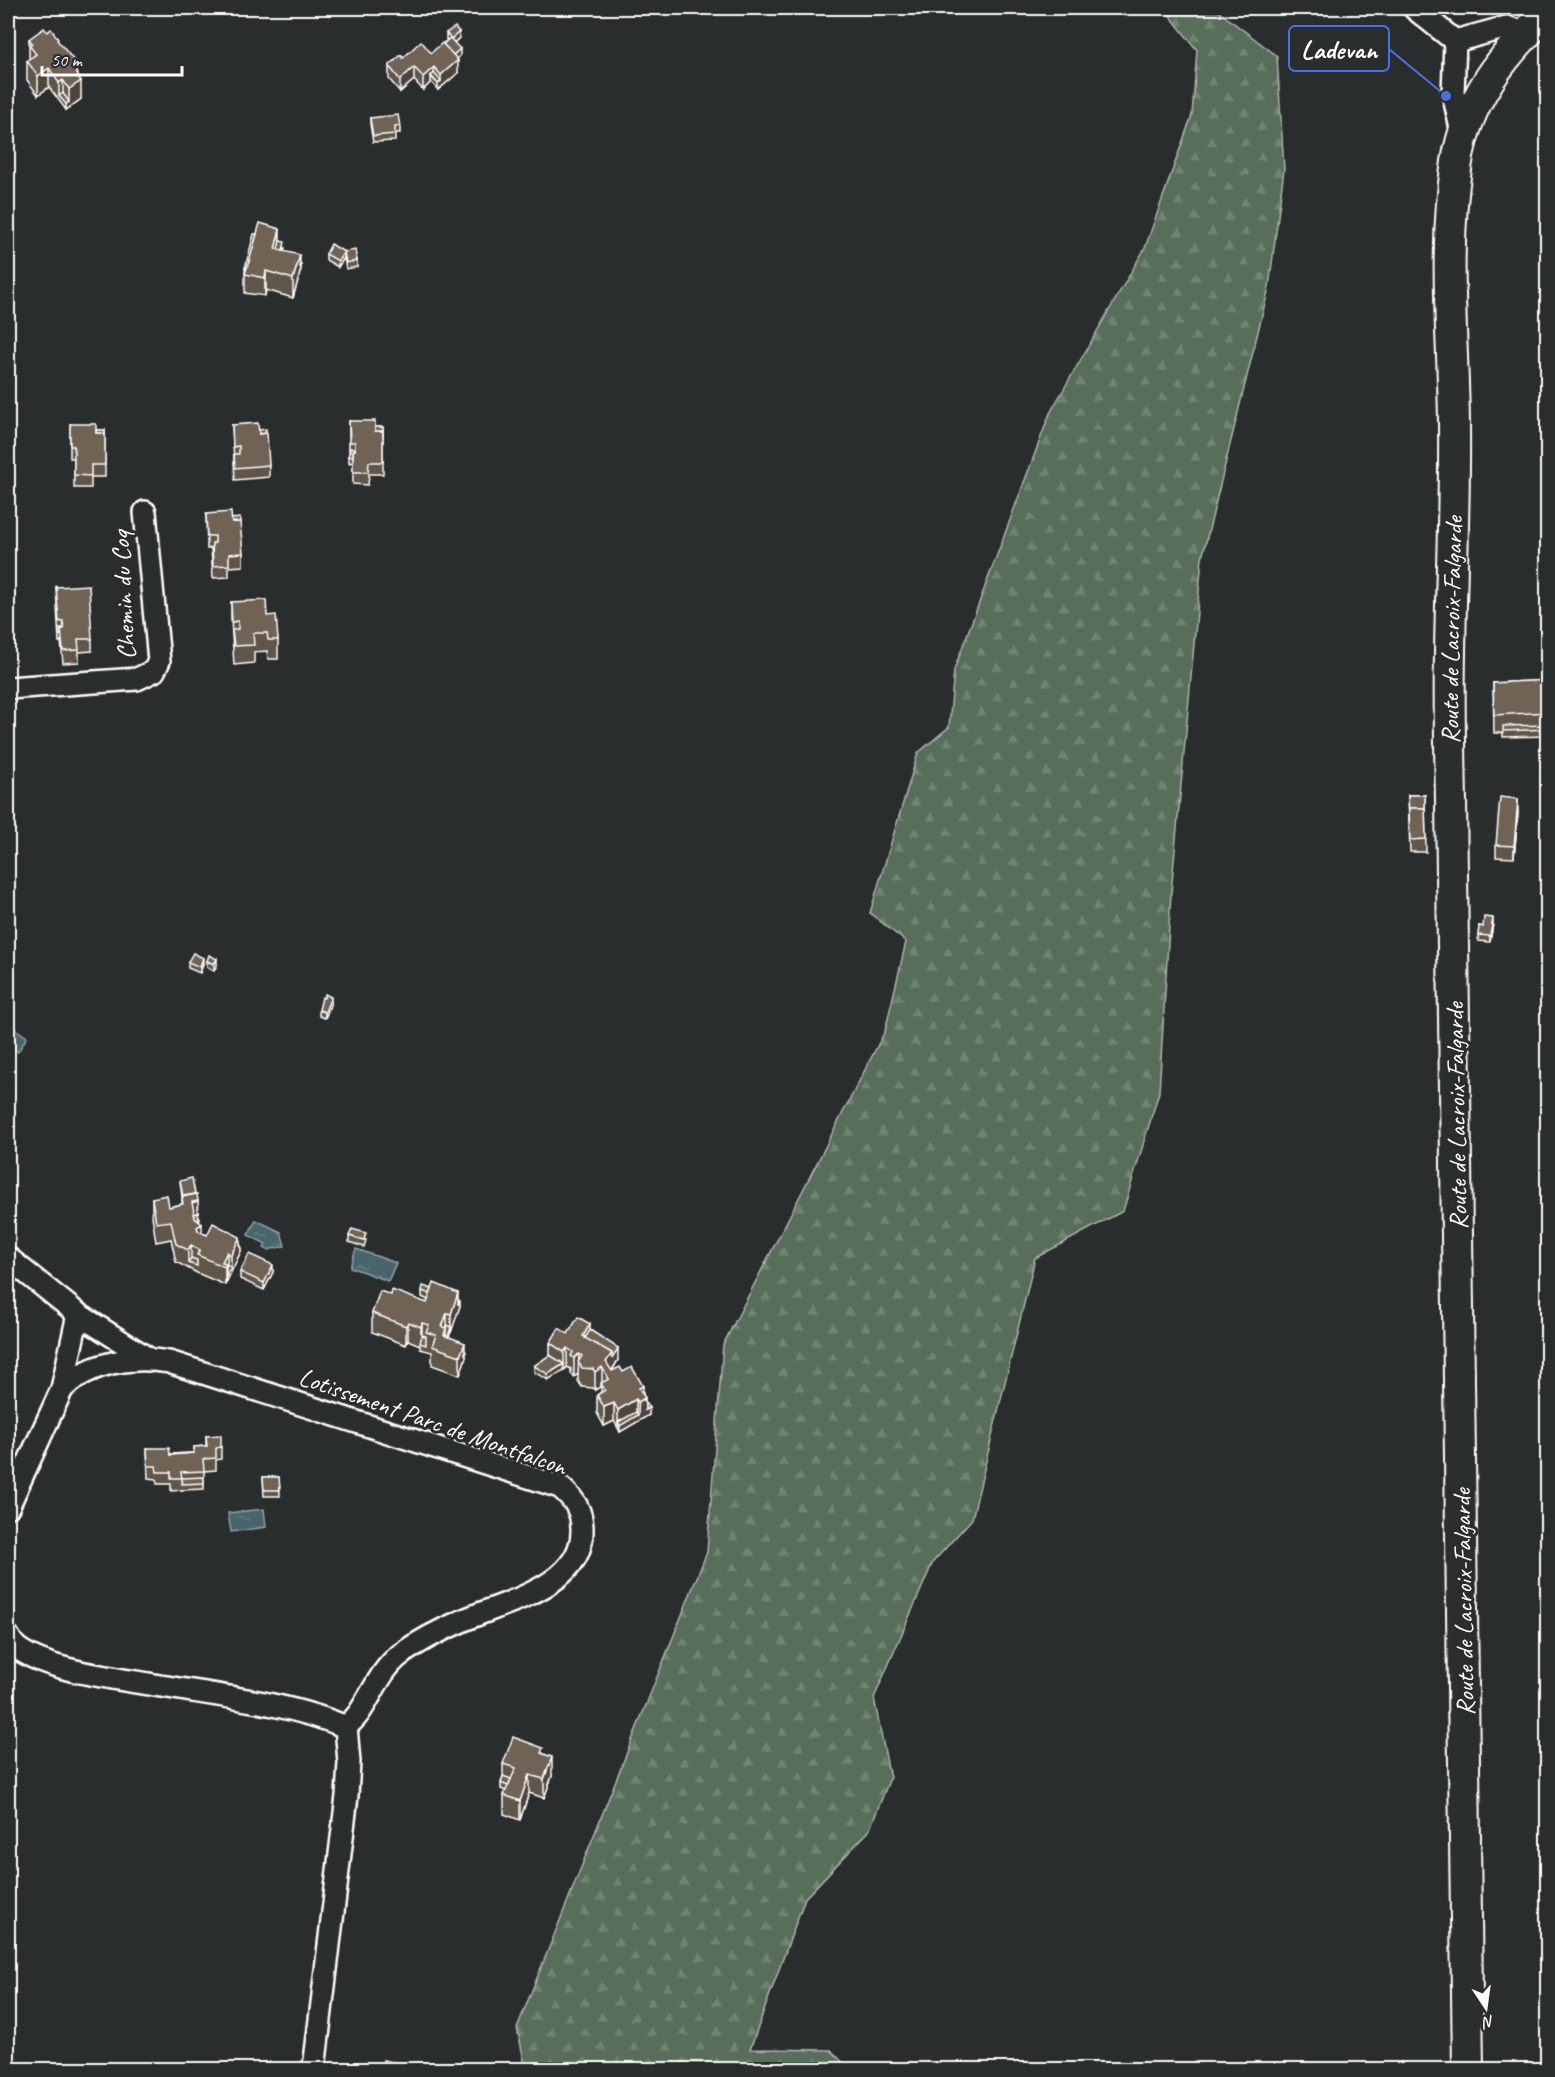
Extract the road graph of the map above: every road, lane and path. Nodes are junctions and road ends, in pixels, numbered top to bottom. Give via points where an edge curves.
1 (1414, 8) edge
2 (1534, 25) edge
3 (1455, 41) junction
4 (1460, 150) junction
5 (145, 512) dead end
6 (8, 688) edge
7 (8, 1258) edge
8 (78, 1314) junction
9 (149, 1359) junction
10 (62, 1389) junction
11 (8, 1507) edge
12 (8, 1636) edge
13 (346, 1727) junction
14 (312, 2070) edge
15 (1468, 2070) edge

1 - 3 street
2 - 3 street via 1507,27
2 - 4 main road, Route de Lacroix-Falgarde via 1488,79 1471,112
3 - 4 street via 1453,93
4 - 15 main road, Route de Lacroix-Falgarde via 1450,229 1448,301 1454,424 1449,673
5 - 6 street, Chemin du Coq via 159,661 154,671 137,679
7 - 8 street
8 - 9 street
8 - 10 street
9 - 10 street, Lotissement Parc de Montfalcon via 88,1371
9 - 13 street, Lotissement Parc de Montfalcon via 560,1487 578,1506 582,1544 577,1556 554,1581 519,1600 464,1620 399,1656
10 - 11 street
12 - 13 street via 16,1647 64,1667 281,1707
13 - 14 street via 347,1796

